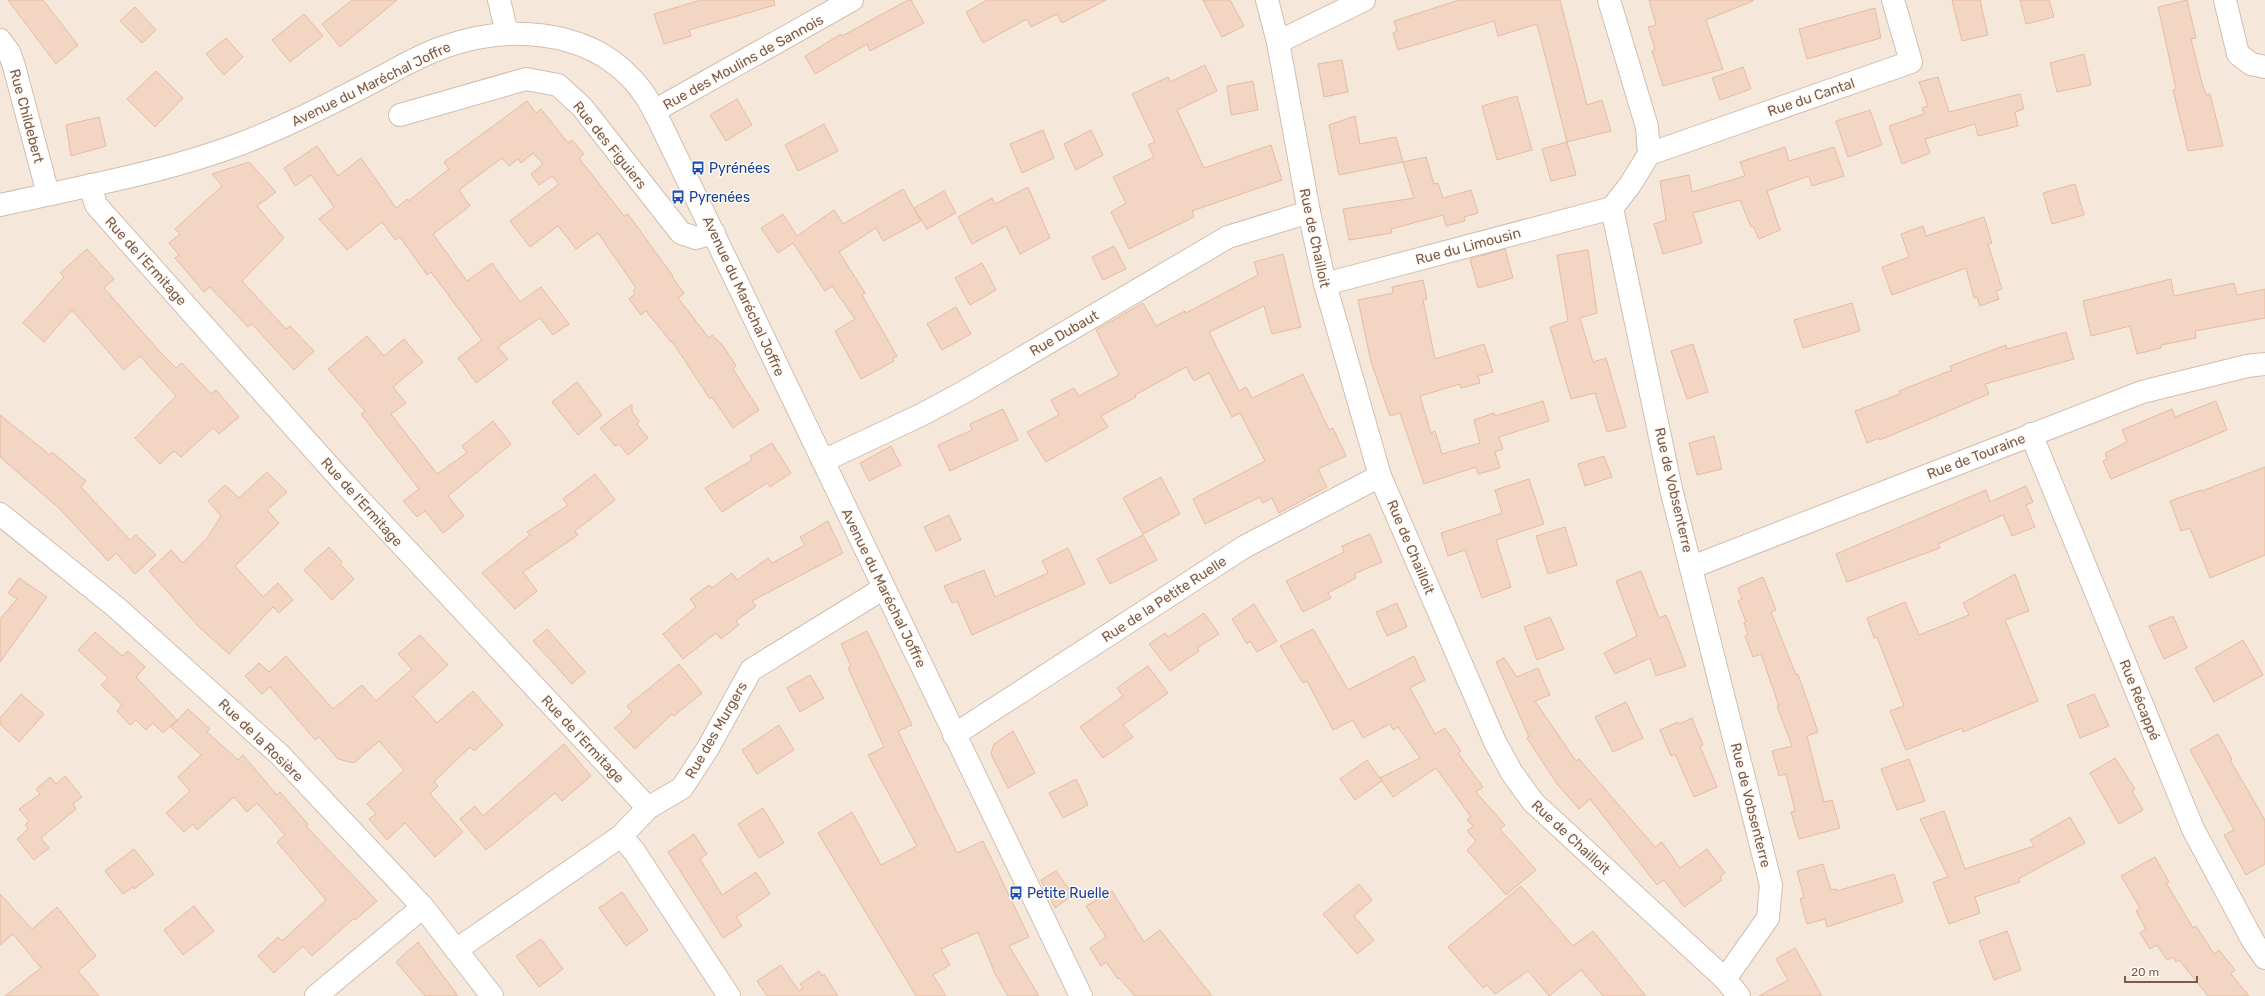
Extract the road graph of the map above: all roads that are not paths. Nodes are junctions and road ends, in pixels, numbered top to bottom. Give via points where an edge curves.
1 (500, 0) edge
2 (852, 0) edge
3 (1267, 0) edge
4 (1364, 0) edge
5 (1609, 0) edge
6 (1893, 0) edge
7 (2225, 0) edge
8 (507, 34) junction
9 (0, 40) edge
10 (1278, 42) junction
11 (2265, 67) edge
12 (654, 111) junction
13 (400, 115) dead end
14 (1649, 154) junction
15 (90, 185) junction
16 (48, 194) junction
17 (0, 205) edge
18 (1612, 208) junction
19 (1308, 212) junction
20 (714, 232) junction
21 (1325, 284) junction
22 (2265, 364) edge
23 (2031, 434) junction
24 (823, 461) junction
25 (1380, 476) junction
26 (0, 514) edge
27 (1692, 567) junction
28 (884, 588) junction
29 (954, 735) junction
30 (648, 808) junction
31 (621, 836) junction
32 (423, 907) junction
33 (456, 950) junction
34 (2265, 958) edge
35 (1725, 979) junction
36 (316, 996) edge
37 (492, 996) edge
38 (729, 996) edge
39 (1081, 996) edge
40 (1739, 996) edge

1 - 8 street
2 - 12 street, Rue des Moulins de Sannois
3 - 10 street, Rue de Chailloit
4 - 10 street
5 - 14 street via 1647,126
6 - 14 street, Rue du Cantal via 1912,62
7 - 11 street via 2238,54 2251,64
8 - 12 street, Avenue du Maréchal Joffre via 558,38 574,42 603,56 630,77
8 - 15 street, Avenue du Maréchal Joffre via 461,41 443,47 317,111 241,144 200,158
9 - 16 street, Rue Childebert via 9,52 14,66
10 - 19 street, Rue de Chailloit
12 - 20 street, Avenue du Maréchal Joffre
13 - 20 street, Rue des Figuiers via 526,79 558,85 582,107 682,233 696,238
14 - 18 street
15 - 16 street, Avenue du Maréchal Joffre
15 - 30 street, Rue de l'Ermitage via 96,205 334,471
16 - 17 street, Avenue du Maréchal Joffre
18 - 21 street, Rue du Limousin
18 - 27 street, Rue de Vobsenterre via 1671,489
19 - 21 street, Rue de Chailloit
19 - 24 street, Rue Dubaut via 1228,237 964,392
20 - 24 street, Avenue du Maréchal Joffre
21 - 25 street, Rue de Chailloit
22 - 23 street, Rue de Touraine via 2247,366 2142,392
23 - 27 street, Rue de Touraine
23 - 34 street, Rue Récappé via 2193,829 2253,941
24 - 28 street, Avenue du Maréchal Joffre
25 - 29 street, Rue de la Petite Ruelle via 1244,547
25 - 35 street, Rue de Chailloit via 1495,742 1512,773 1533,802
26 - 32 street, Rue de la Rosière via 117,608 280,755
27 - 35 street, Rue de Vobsenterre via 1771,885 1768,918
28 - 29 street, Avenue du Maréchal Joffre
28 - 30 street, Rue des Murgers via 751,670 708,748 682,788
29 - 39 street, Avenue du Maréchal Joffre
30 - 31 street, Rue des Murgers
31 - 33 street, Rue des Murgers
31 - 38 street via 634,851
32 - 33 street, Rue de la Rosière
32 - 36 street
33 - 37 street, Rue de la Rosière
35 - 40 street, Rue de Chailloit

